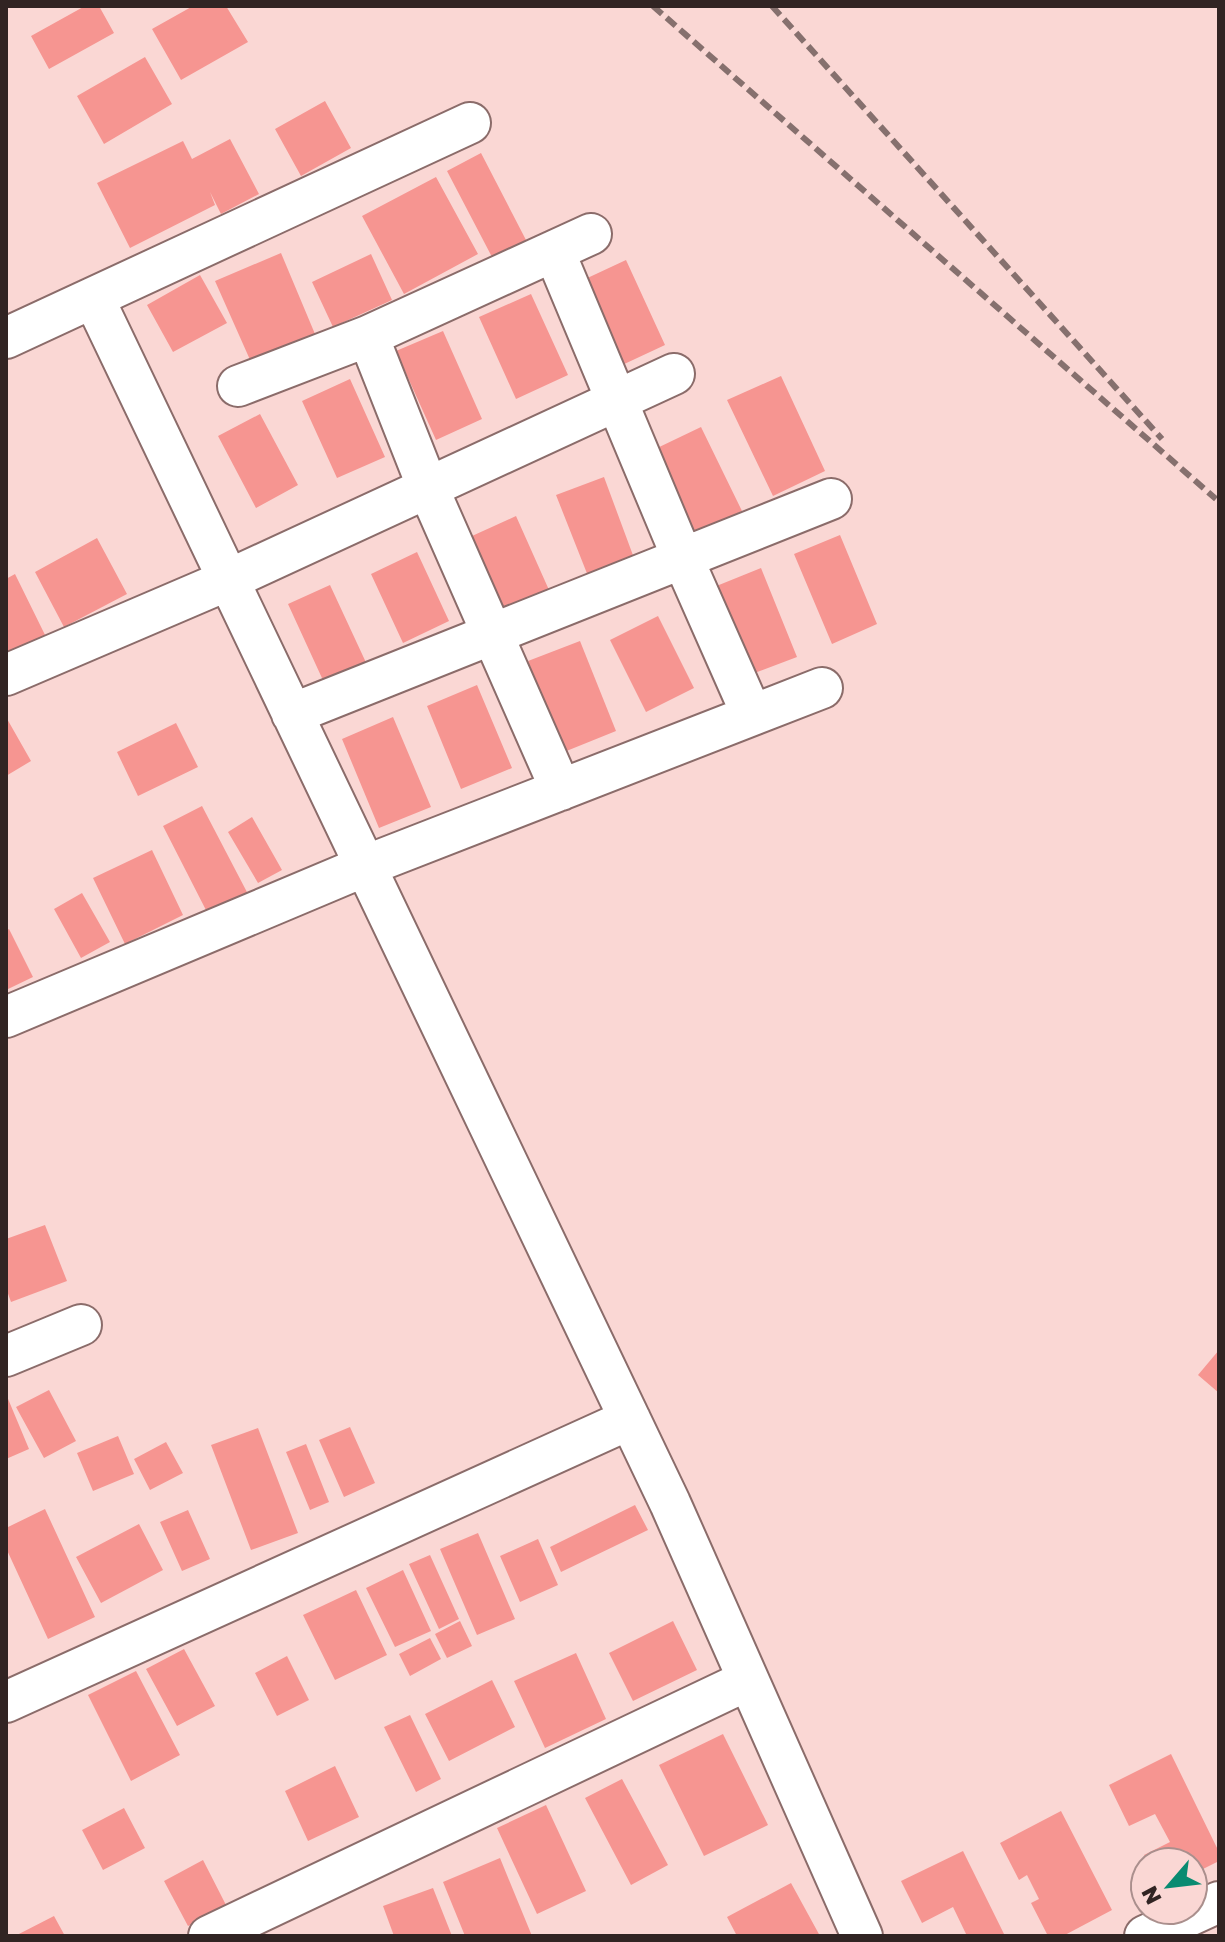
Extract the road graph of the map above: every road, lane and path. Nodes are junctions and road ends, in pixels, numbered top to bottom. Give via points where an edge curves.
1 (470, 123) dead end
2 (591, 234) dead end
3 (554, 251) junction
4 (94, 299) junction
5 (368, 336) junction
6 (6, 338) edge
7 (674, 374) dead end
8 (238, 386) dead end
9 (616, 401) junction
10 (428, 488) junction
11 (831, 499) dead end
12 (683, 559) junction
13 (228, 580) junction
14 (491, 635) junction
15 (6, 675) edge
16 (822, 688) dead end
17 (292, 714) junction
18 (752, 715) junction
19 (561, 790) junction
20 (365, 866) junction
21 (6, 1017) edge
22 (81, 1325) dead end
23 (6, 1356) edge
24 (630, 1419) junction
25 (748, 1680) junction
26 (6, 1702) edge
27 (1219, 1902) edge
28 (209, 1936) edge
29 (862, 1936) edge
30 (1145, 1936) edge

1 - 4 street
2 - 3 street
3 - 5 street
3 - 9 street
4 - 6 street
4 - 13 street
5 - 8 street
5 - 10 street
7 - 9 street
9 - 10 street
9 - 12 street
10 - 13 street
10 - 14 street
11 - 12 street
12 - 14 street
12 - 18 street
13 - 15 street
13 - 17 street
14 - 17 street
14 - 19 street
16 - 18 street
17 - 20 street
18 - 19 street
19 - 20 street
20 - 21 street
20 - 24 street
22 - 23 street
24 - 25 street
24 - 26 street
25 - 28 street
25 - 29 street
27 - 30 street

